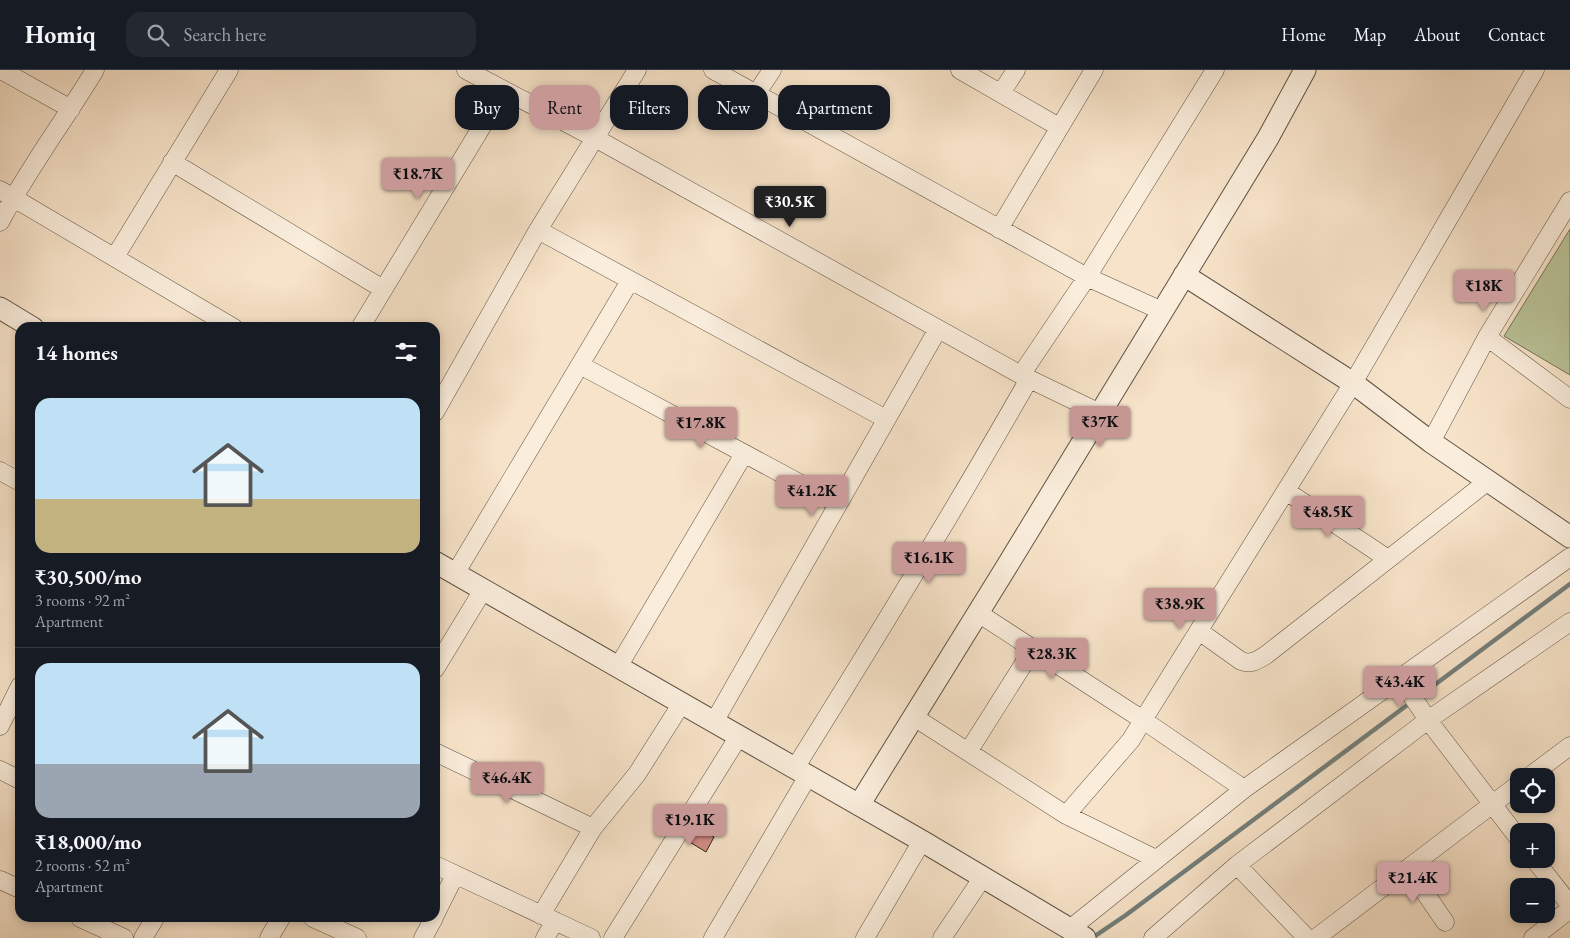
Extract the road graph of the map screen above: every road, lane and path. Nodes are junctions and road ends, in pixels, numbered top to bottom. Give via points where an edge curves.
1 (1, 70) edge
2 (95, 70) edge
3 (229, 70) edge
4 (466, 70) edge
5 (637, 70) edge
6 (713, 70) edge
7 (772, 70) edge
8 (960, 70) edge
9 (1016, 70) edge
10 (1094, 70) edge
11 (1215, 70) edge
12 (1305, 70) edge
13 (1535, 70) edge
14 (494, 85) edge
15 (740, 85) edge
16 (762, 85) edge
17 (1001, 93) junction
18 (519, 98) edge
19 (768, 101) edge
20 (71, 110) junction
21 (1059, 127) junction
22 (480, 130) edge
23 (595, 138) junction
24 (172, 162) junction
25 (6, 194) edge
26 (1570, 201) edge
27 (0, 222) edge
28 (999, 229) junction
29 (538, 230) junction
30 (115, 257) junction
31 (1184, 275) junction
32 (1087, 277) junction
33 (630, 281) junction
34 (383, 289) junction
35 (0, 308) edge
36 (1162, 311) junction
37 (23, 322) edge
38 (224, 322) edge
39 (364, 322) edge
40 (938, 329) junction
41 (1487, 337) junction
42 (580, 365) junction
43 (1025, 377) junction
44 (1353, 383) junction
45 (1570, 399) edge
46 (440, 403) edge
47 (1100, 413) junction
48 (886, 420) junction
49 (1431, 442) junction
50 (744, 454) junction
51 (0, 472) edge
52 (15, 480) edge
53 (1488, 481) junction
54 (1286, 490) junction
55 (838, 504) junction
56 (1570, 537) edge
57 (1570, 557) edge
58 (1388, 559) junction
59 (440, 565) edge
60 (455, 574) junction
61 (483, 590) junction
62 (978, 613) junction
63 (1570, 622) edge
64 (1199, 631) junction
65 (1033, 649) junction
66 (440, 661) edge
67 (618, 667) junction
68 (1403, 682) junction
69 (15, 696) edge
70 (682, 703) junction
71 (1425, 716) junction
72 (914, 717) junction
73 (1143, 720) junction
74 (714, 722) junction
75 (0, 726) edge
76 (739, 736) junction
77 (1570, 746) edge
78 (968, 752) junction
79 (440, 754) edge
80 (1541, 768) edge
81 (0, 770) edge
82 (802, 772) junction
83 (15, 778) edge
84 (1244, 789) junction
85 (1510, 791) edge
86 (1492, 804) junction
87 (859, 805) junction
88 (1066, 815) junction
89 (1510, 827) edge
90 (593, 828) junction
91 (922, 841) junction
92 (1156, 859) junction
93 (1237, 865) junction
94 (440, 868) edge
95 (1408, 868) junction
96 (1541, 868) edge
97 (455, 875) junction
98 (983, 877) junction
99 (0, 880) edge
100 (15, 887) edge
101 (440, 904) edge
102 (1570, 907) edge
103 (548, 918) junction
104 (89, 922) edge
105 (153, 922) edge
106 (279, 922) edge
107 (322, 922) edge
108 (431, 922) edge
109 (1445, 922) dead end
110 (1078, 934) edge
111 (124, 938) edge
112 (143, 938) edge
113 (269, 938) edge
114 (357, 938) edge
115 (424, 938) edge
116 (546, 938) edge
117 (590, 938) edge
118 (613, 938) edge
119 (713, 938) edge
120 (865, 938) edge
121 (942, 938) edge
122 (1153, 938) edge
123 (1306, 938) edge
124 (1316, 938) edge
125 (1533, 938) edge

1 - 20 street
2 - 20 street
3 - 24 street
4 - 14 street
5 - 23 street
6 - 15 street
7 - 16 street
8 - 17 street
9 - 17 street
10 - 21 street
11 - 32 street
12 - 31 street via 1268,138
13 - 44 street
17 - 21 street
18 - 23 street
19 - 28 street
20 - 25 street
21 - 28 street
22 - 34 street
23 - 29 street
23 - 40 street
24 - 30 street
24 - 34 street
25 - 27 street
25 - 30 street
26 - 41 street
28 - 32 street
29 - 33 street
29 - 46 street
30 - 38 street
31 - 36 street
31 - 44 street
32 - 36 street
32 - 43 street
33 - 42 street
33 - 48 street
34 - 39 street
35 - 37 street
36 - 47 street
40 - 43 street
40 - 48 street
41 - 45 street
41 - 49 street
42 - 50 street
42 - 60 street
43 - 47 street
43 - 82 street via 978,468
44 - 49 street
44 - 54 street
47 - 62 street
48 - 55 street
49 - 53 street
50 - 55 street
50 - 67 street
51 - 52 street
53 - 56 street
53 - 58 street
54 - 58 street
54 - 64 street
55 - 74 street
57 - 68 street
58 - 64 street via 1266,655 1250,663 1241,662
59 - 60 street
60 - 61 street
61 - 66 street
61 - 67 street
62 - 65 street
62 - 72 street
63 - 71 street
64 - 73 street
65 - 73 street
65 - 78 street
67 - 70 street
68 - 71 street
68 - 84 street
69 - 75 street
70 - 74 street
70 - 90 street via 637,774
71 - 86 street
71 - 93 street
72 - 78 street
72 - 87 street
73 - 84 street
73 - 88 street via 1131,740
74 - 76 street
76 - 82 street
76 - 118 street
77 - 80 street
78 - 88 street
79 - 90 street
81 - 83 street
82 - 87 street
82 - 119 street
84 - 92 street
85 - 86 street
86 - 89 street
86 - 95 street
87 - 91 street
88 - 92 street
90 - 103 street
91 - 98 street
91 - 120 street
92 - 110 street
93 - 122 street
93 - 123 street
94 - 97 street
95 - 109 street
95 - 124 street
96 - 102 street
97 - 101 street
97 - 103 street
98 - 110 street
98 - 121 street
99 - 100 street
102 - 125 street
103 - 116 street
103 - 117 street
104 - 111 street
105 - 112 street
106 - 113 street
107 - 114 street
108 - 115 street

